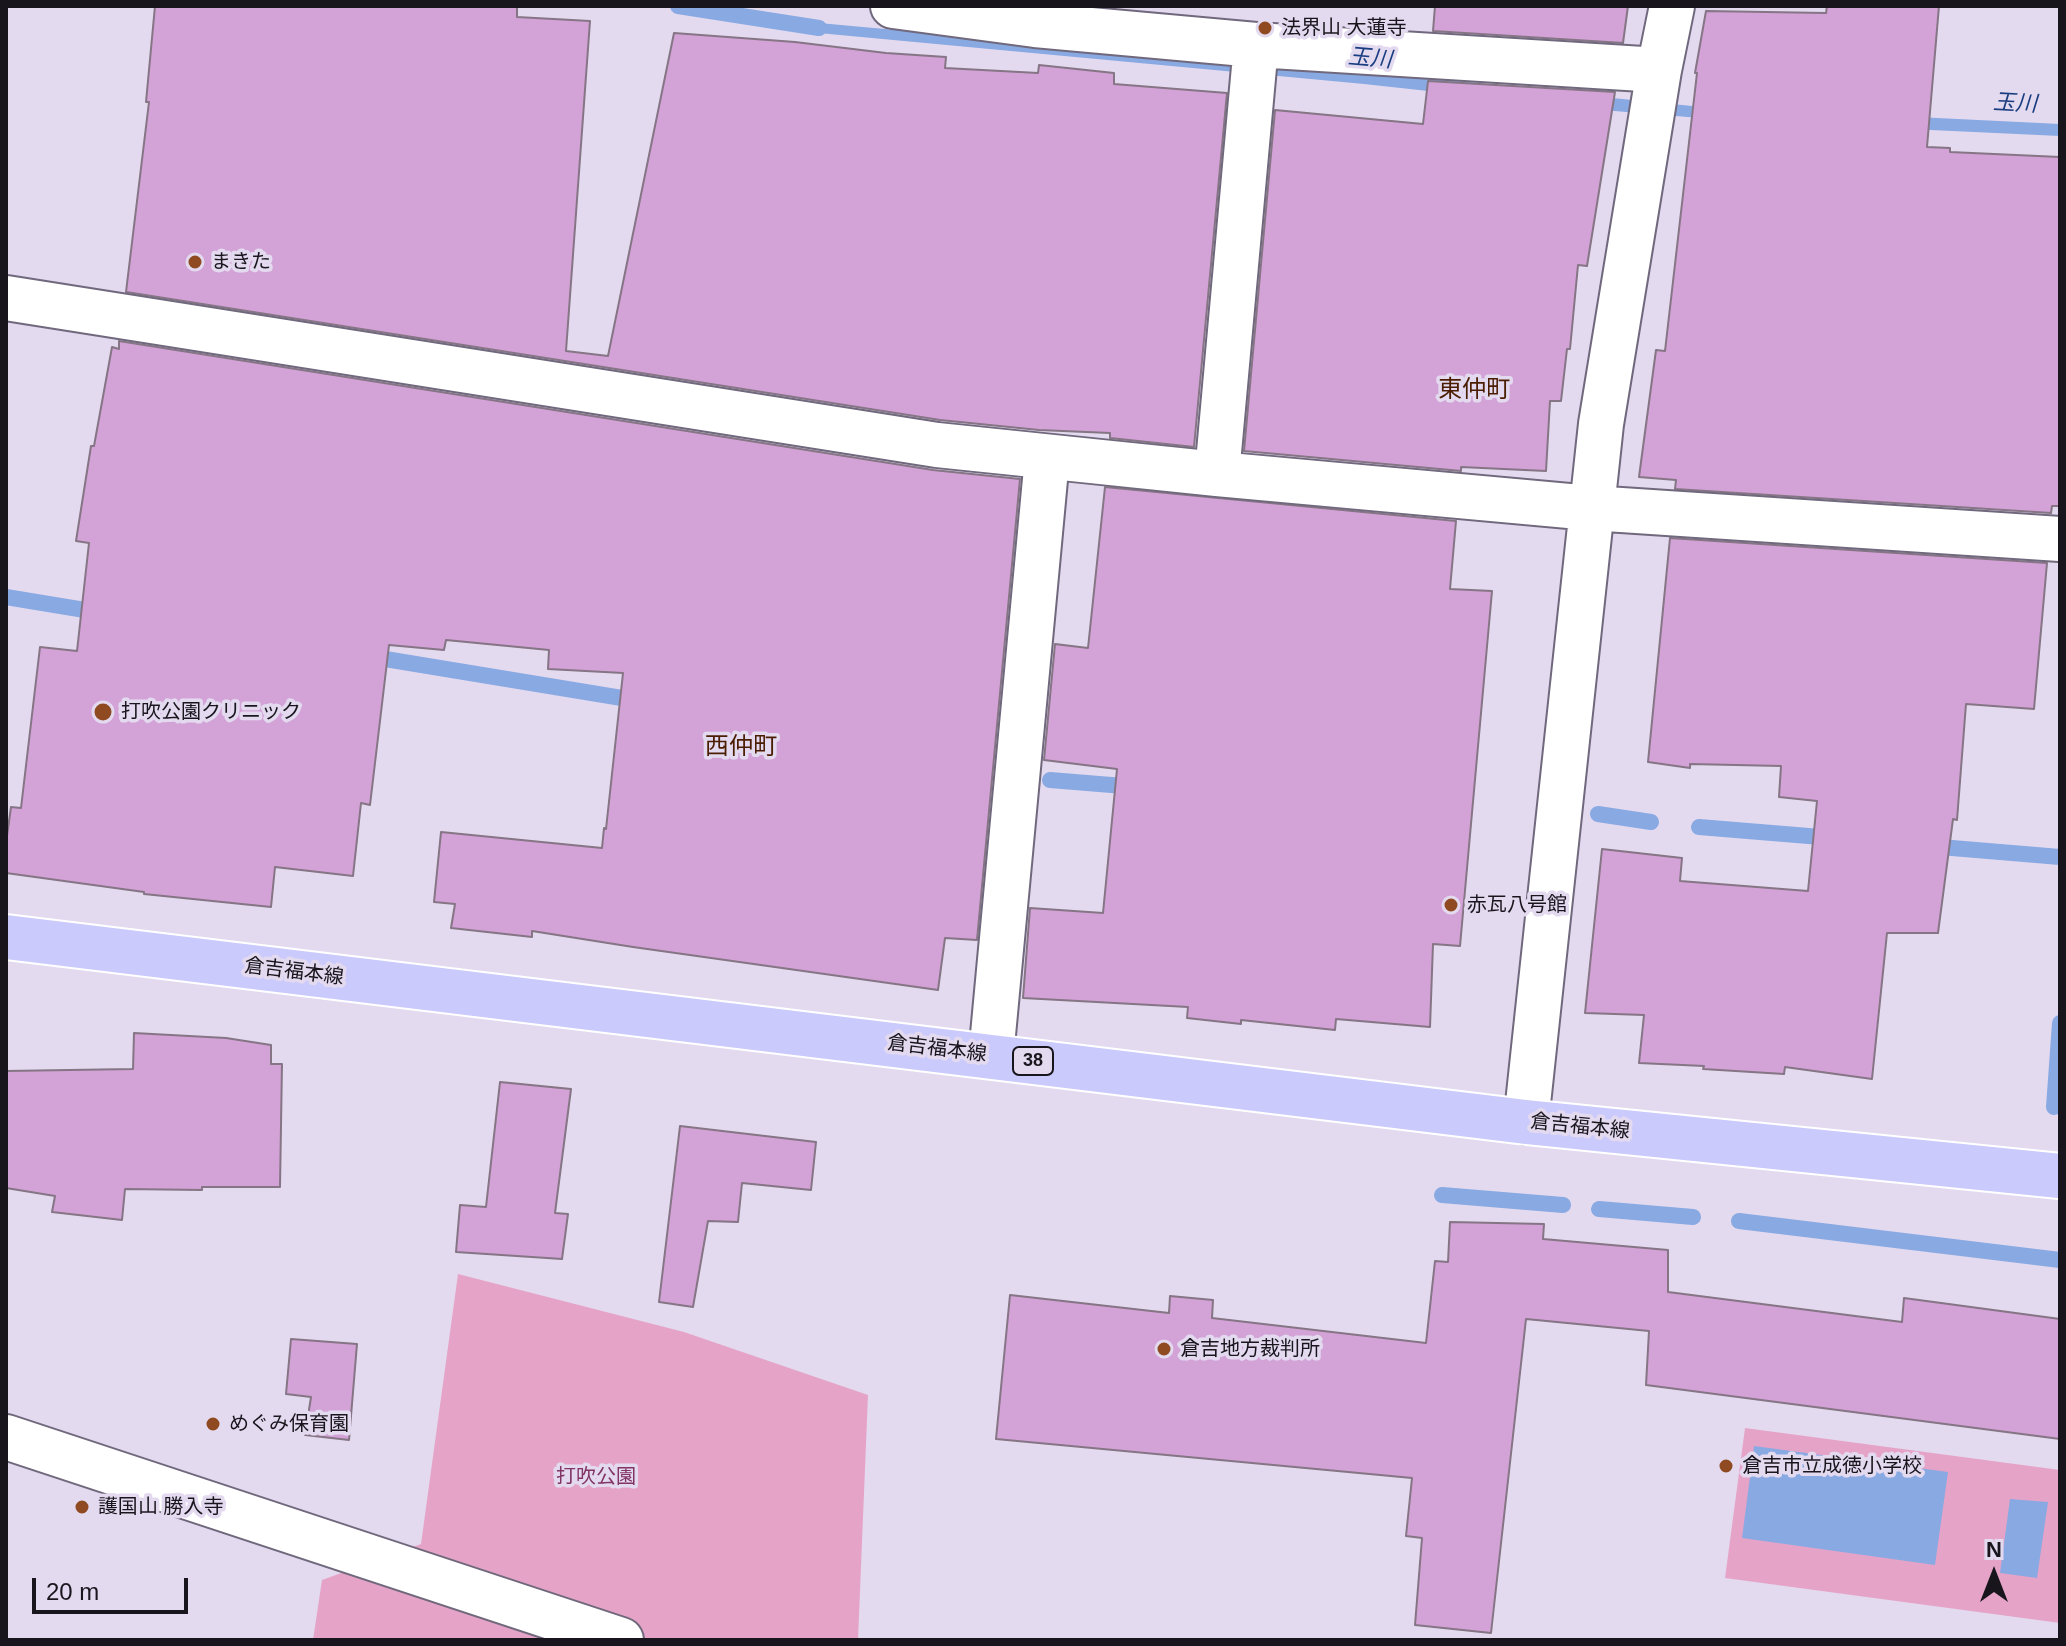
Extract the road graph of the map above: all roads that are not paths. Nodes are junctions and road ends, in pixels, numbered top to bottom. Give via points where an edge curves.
1 (893, 6) edge
2 (1672, 6) edge
3 (1036, 16) edge
4 (1256, 45) junction
5 (1659, 70) junction
6 (6, 298) edge
7 (1047, 458) junction
8 (1217, 474) junction
9 (1591, 508) junction
10 (2060, 539) edge
11 (6, 937) edge
12 (991, 1056) junction
13 (1526, 1122) junction
14 (2060, 1176) edge
15 (6, 1437) edge
16 (621, 1640) edge

1 - 3 street
2 - 5 street
3 - 4 street
4 - 5 street
4 - 8 street
5 - 9 street
6 - 7 street via 921,443
7 - 8 street
7 - 12 street
8 - 9 street
9 - 10 street
9 - 13 street
11 - 12 main road, 倉吉福本線 / 38
12 - 13 main road, 倉吉福本線 / 38
13 - 14 main road, 倉吉福本線 / 38
15 - 16 street

